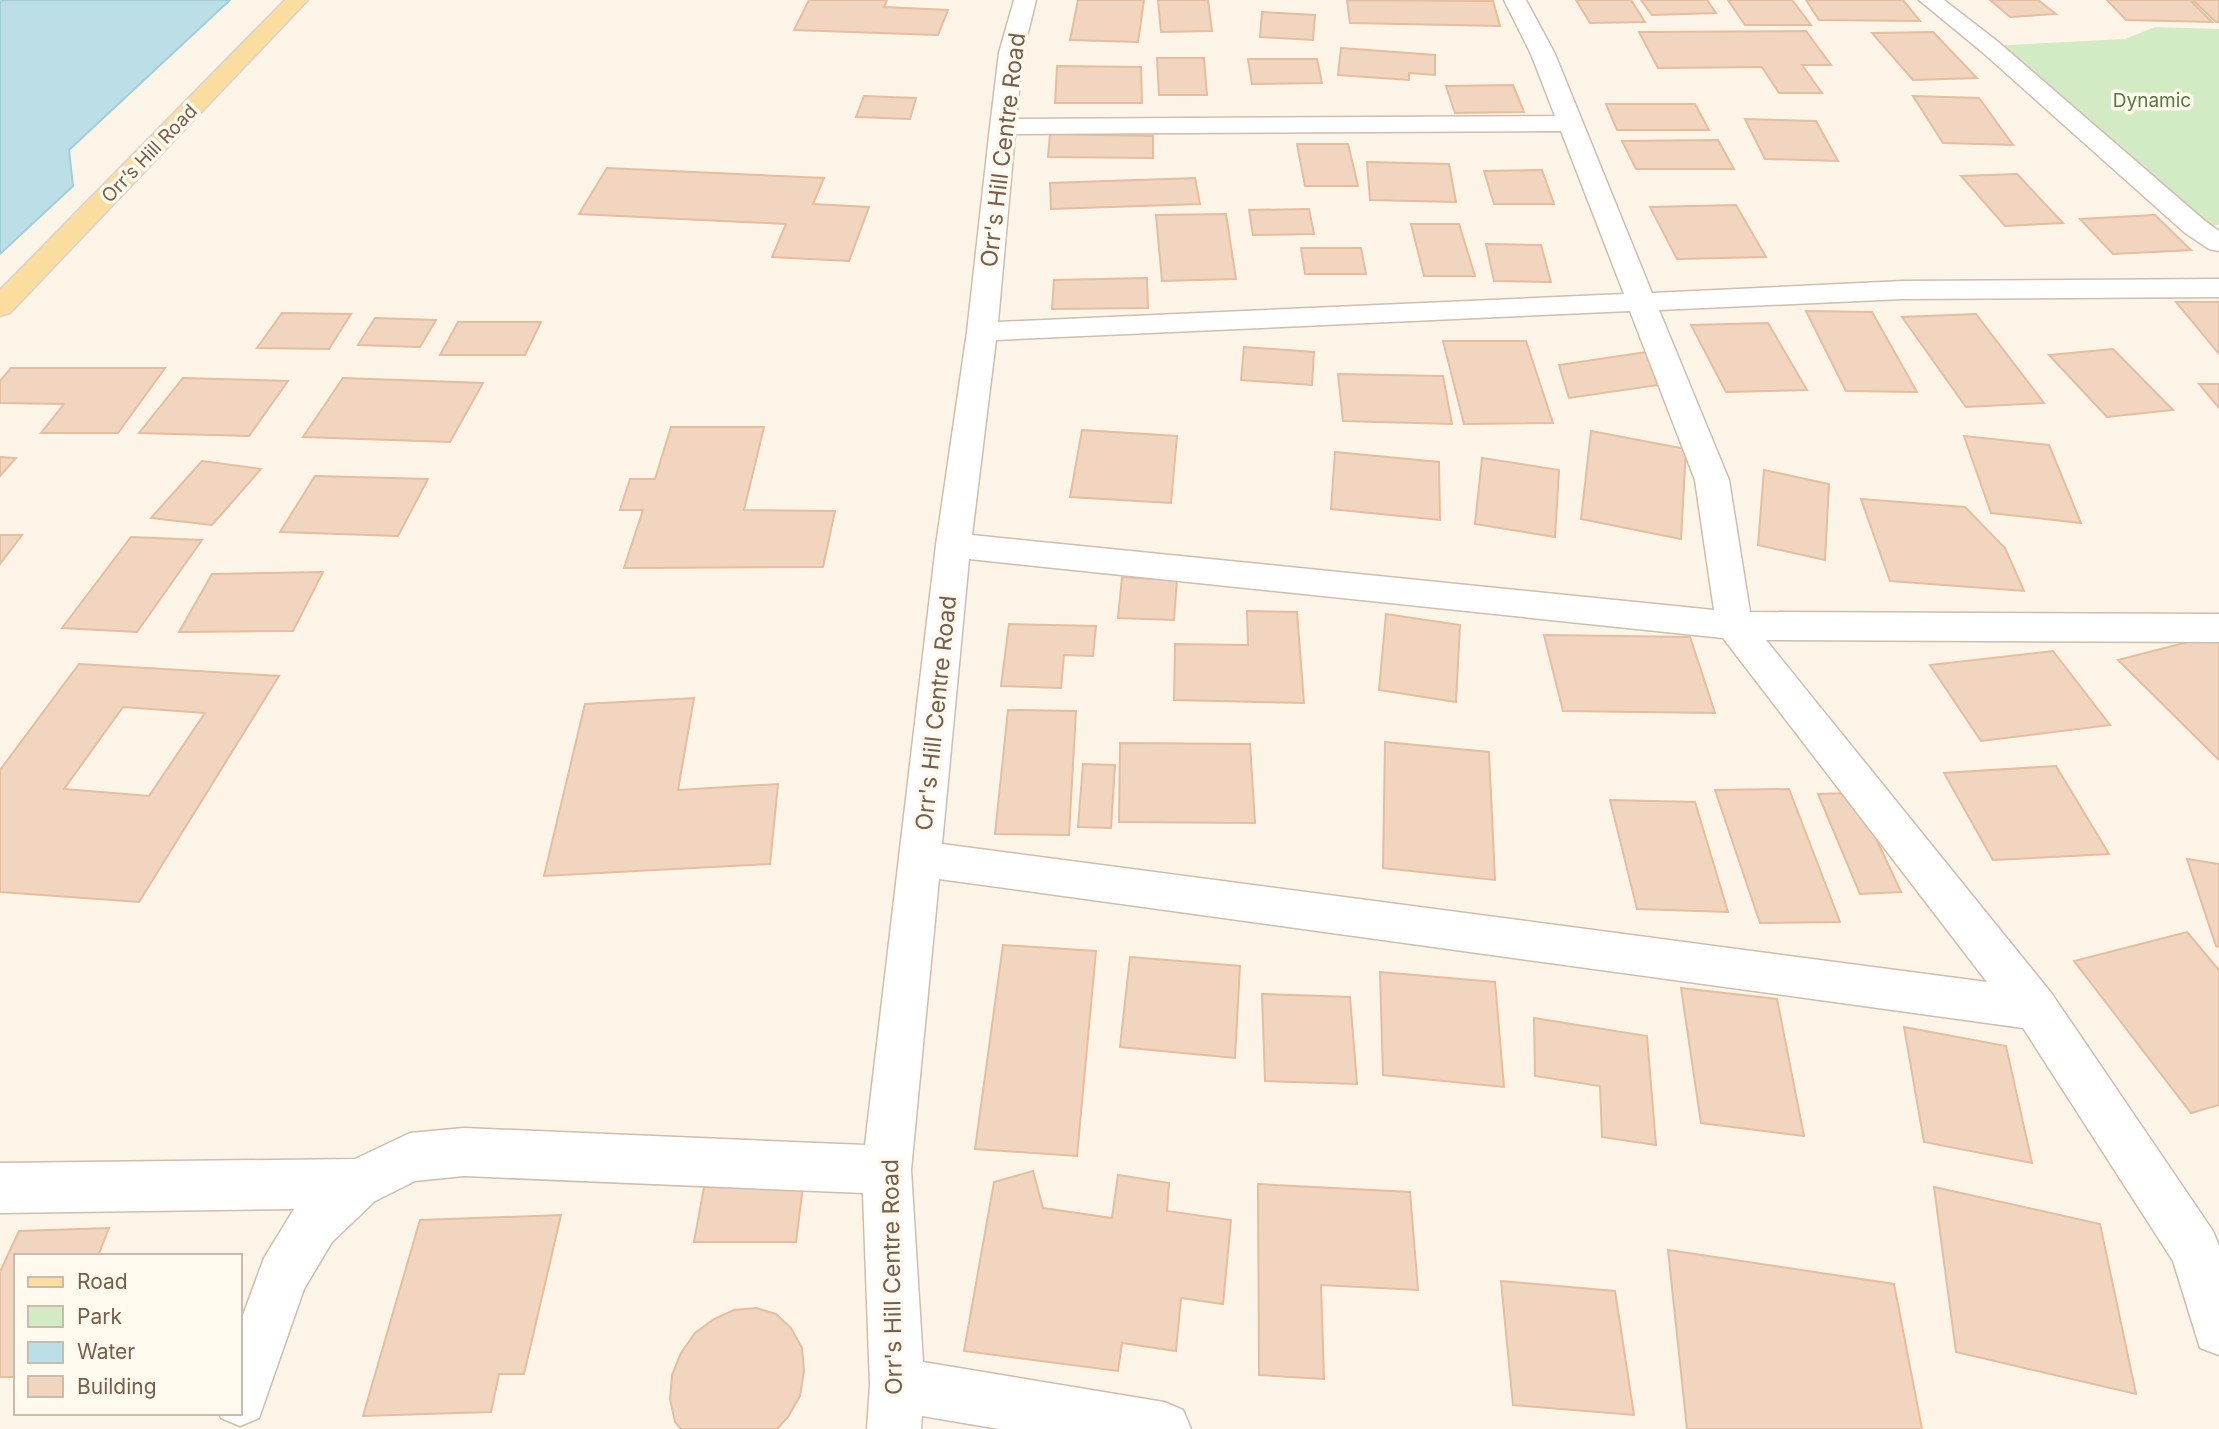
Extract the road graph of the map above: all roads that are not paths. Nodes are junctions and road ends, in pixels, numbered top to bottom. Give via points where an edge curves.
1 (297, 0) edge
2 (1025, 0) edge
3 (1515, 0) edge
4 (1930, 0) edge
5 (1569, 123) junction
6 (1002, 127) junction
7 (2219, 243) edge
8 (2219, 288) edge
9 (1644, 304) junction
10 (0, 307) edge
11 (982, 332) junction
12 (953, 545) junction
13 (1734, 626) junction
14 (2219, 628) edge
15 (921, 859) junction
16 (2036, 1009) junction
17 (887, 1170) junction
18 (358, 1184) junction
19 (0, 1188) edge
20 (2207, 1248) edge
21 (2219, 1329) edge
22 (242, 1393) edge
23 (896, 1407) edge
24 (1164, 1429) edge

1 - 10 main road, Orr’s Hill Road
2 - 6 street, Orr's Hill Centre Road via 1011,53
3 - 5 street via 1543,54
4 - 7 street
5 - 6 street
5 - 9 street
6 - 11 street, Orr's Hill Centre Road
8 - 9 street via 1903,290
9 - 11 street
9 - 13 street via 1712,480
11 - 12 street, Orr's Hill Centre Road
12 - 13 street
12 - 15 street, Orr's Hill Centre Road
13 - 14 street
13 - 16 street
15 - 16 street
15 - 17 street, Orr's Hill Centre Road
16 - 20 street
17 - 18 street via 464,1152 410,1157
17 - 23 street, Orr's Hill Centre Road
18 - 19 street
18 - 22 street via 314,1224 282,1276
20 - 21 street
23 - 24 street

